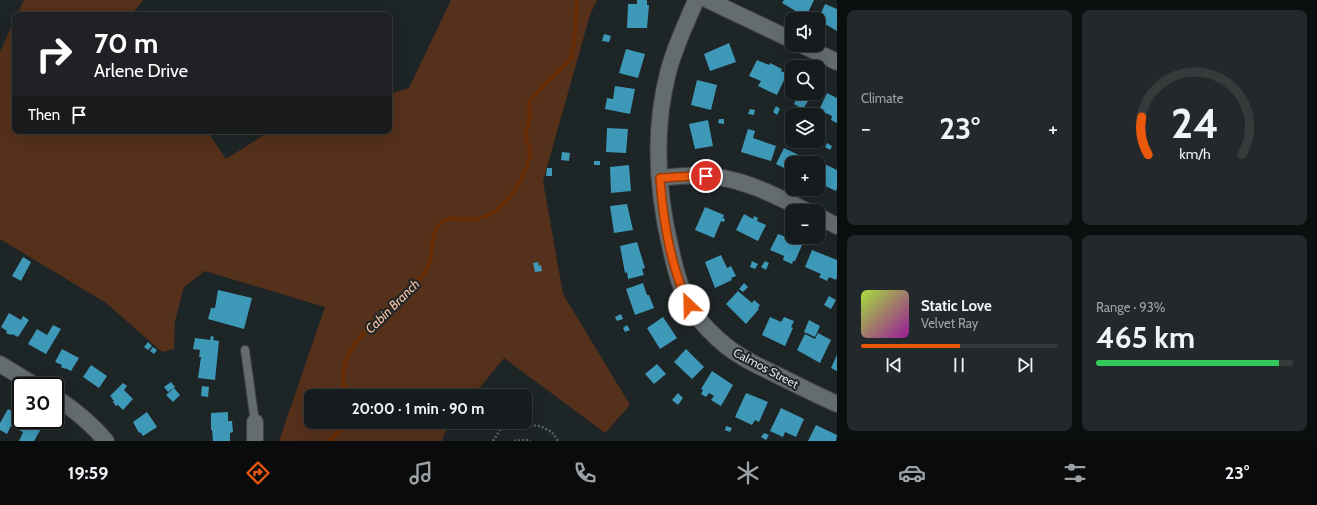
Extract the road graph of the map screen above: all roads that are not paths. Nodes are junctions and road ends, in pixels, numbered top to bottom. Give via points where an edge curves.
1 (696, 0) edge
2 (708, 0) edge
3 (785, 37) edge
4 (816, 52) edge
5 (837, 62) edge
6 (660, 178) junction
7 (793, 204) edge
8 (825, 220) edge
9 (837, 226) edge
10 (245, 350) dead end
11 (0, 364) edge
12 (21, 377) edge
13 (64, 403) edge
14 (837, 404) edge
15 (255, 422) joint
16 (106, 441) edge
17 (255, 441) edge

1 - 6 street, Calmos Street via 670,63 661,105 658,138
2 - 3 street
4 - 5 street
6 - 7 street via 694,176 731,179
6 - 14 street, Calmos Street via 665,221 677,274 689,305 699,320 719,341 740,356
8 - 9 street
10 - 15 lane
11 - 12 street
13 - 16 street via 83,417
15 - 17 street

